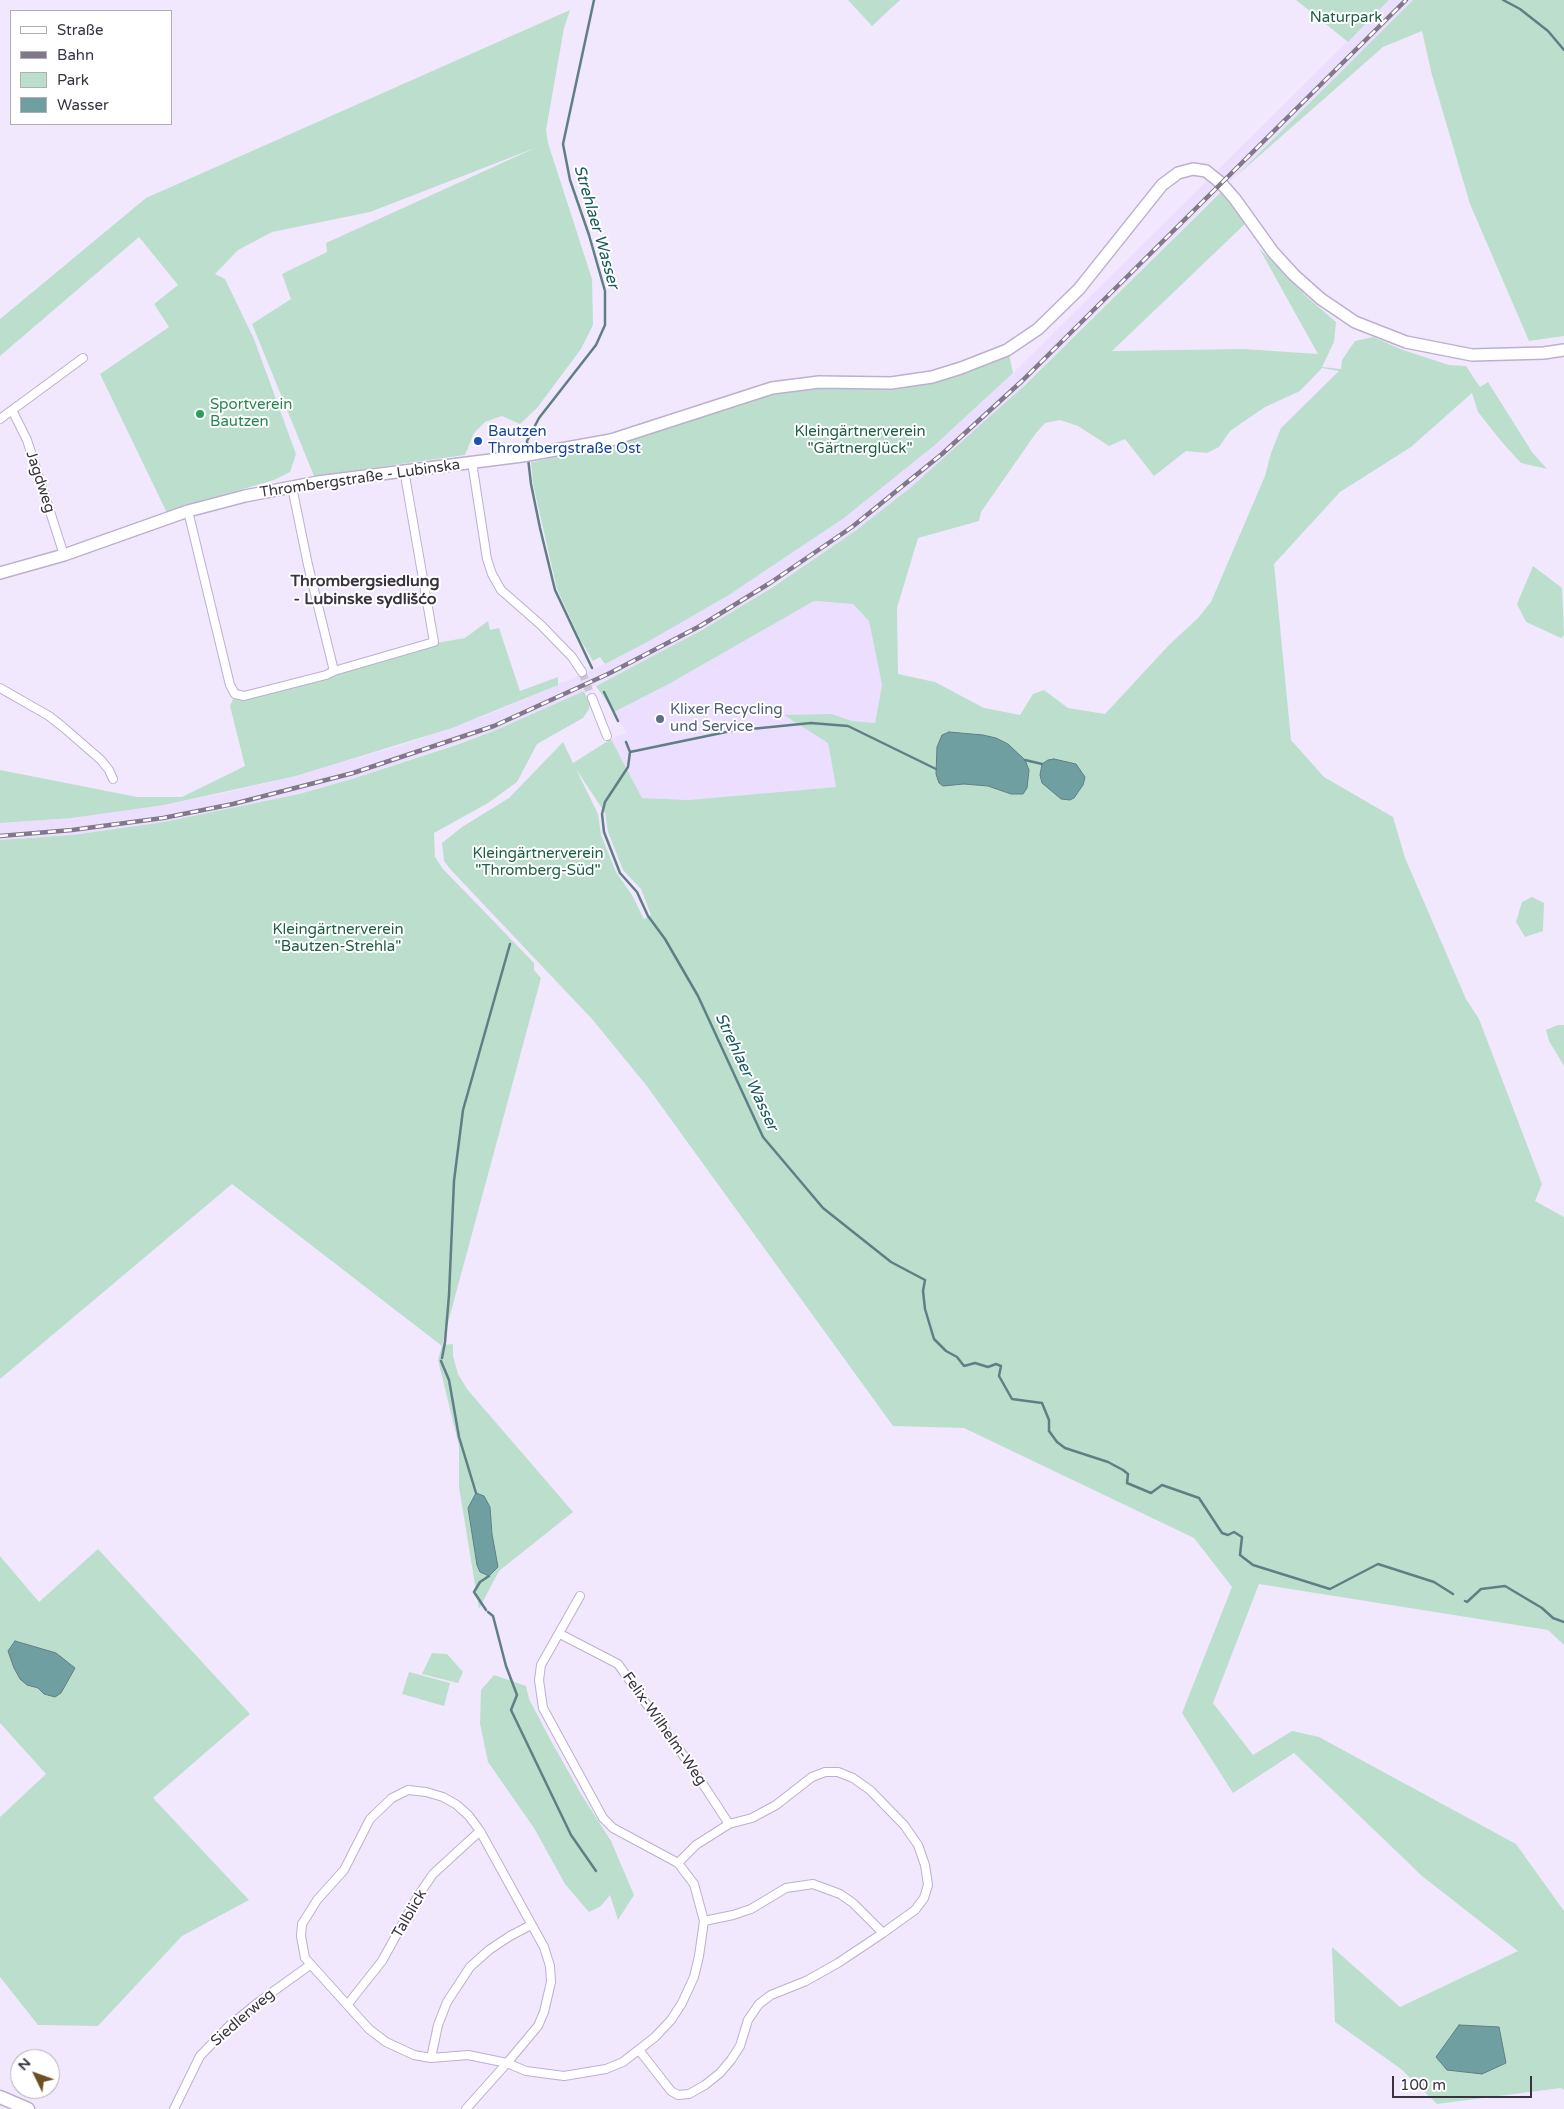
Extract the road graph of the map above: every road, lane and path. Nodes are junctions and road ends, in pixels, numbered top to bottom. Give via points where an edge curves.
1 (1564, 350) edge
2 (83, 358) dead end
3 (12, 410) junction
4 (0, 419) edge
5 (472, 462) junction
6 (404, 470) junction
7 (292, 487) junction
8 (188, 512) junction
9 (64, 555) junction
10 (0, 573) edge
11 (334, 671) junction
12 (582, 672) tunnel mouth
13 (0, 688) edge
14 (592, 698) tunnel mouth
15 (607, 736) dead end
16 (114, 779) dead end
17 (580, 1596) dead end
18 (560, 1634) junction
19 (729, 1824) junction
20 (480, 1831) junction
21 (678, 1863) junction
22 (704, 1920) junction
23 (531, 1925) junction
24 (883, 1933) junction
25 (310, 1965) junction
26 (348, 2004) junction
27 (639, 2050) junction
28 (431, 2058) junction
29 (507, 2063) junction
30 (0, 2097) edge
31 (28, 2109) edge
32 (174, 2109) edge
33 (466, 2109) edge

1 - 5 street, Thrombergstraße - Lubinska via 1472,355 1406,342 1355,322 1294,275 1272,252 1221,183 1204,170 1193,169 1173,176 1162,185 1080,289 1038,329 991,358 932,377 891,383 819,382 772,388 612,440
2 - 3 street
3 - 4 street
3 - 9 street, Jagdweg via 27,440
5 - 6 street, Thrombergstraße - Lubinska
5 - 12 street via 492,574 501,590 572,657
6 - 7 street, Thrombergstraße - Lubinska
6 - 11 street via 434,643
7 - 8 street, Thrombergstraße - Lubinska
7 - 11 street
8 - 9 street, Thrombergstraße - Lubinska
8 - 11 street via 230,685 235,694 244,696
9 - 10 street, Thrombergstraße - Lubinska
13 - 16 street via 63,727 101,760
14 - 15 street
17 - 18 street
18 - 19 street, Felix-Wilhelm-Weg via 618,1664
18 - 21 street via 541,1665 539,1680 548,1719 603,1818 613,1828
19 - 21 street via 696,1845
19 - 24 street via 752,1818 776,1805 812,1777 825,1772 838,1772 870,1790 904,1825 918,1845 928,1885 915,1910
20 - 23 street
20 - 25 street via 469,1816 443,1797 408,1790 392,1798 370,1819 344,1870 317,1900 302,1924 302,1947
20 - 26 street, Talblick via 434,1874 382,1961
21 - 22 street via 694,1884
22 - 24 street via 751,1909 786,1888 813,1884 840,1894 853,1903
22 - 27 street via 694,1977 682,2003 655,2038
23 - 28 street via 489,1950 466,1972 447,2002
23 - 29 street via 544,1947 550,1966 549,1995 538,2026
24 - 27 street via 838,1963 771,1995 760,2004 748,2020 740,2046 731,2060 706,2085 689,2094 678,2095 671,2091
25 - 26 street
25 - 32 street, Siedlerweg via 229,2026 200,2056
26 - 28 street via 369,2029 386,2042 414,2055
27 - 29 street via 606,2069 564,2076 526,2071
28 - 29 street via 468,2055
29 - 33 street
30 - 31 main road

